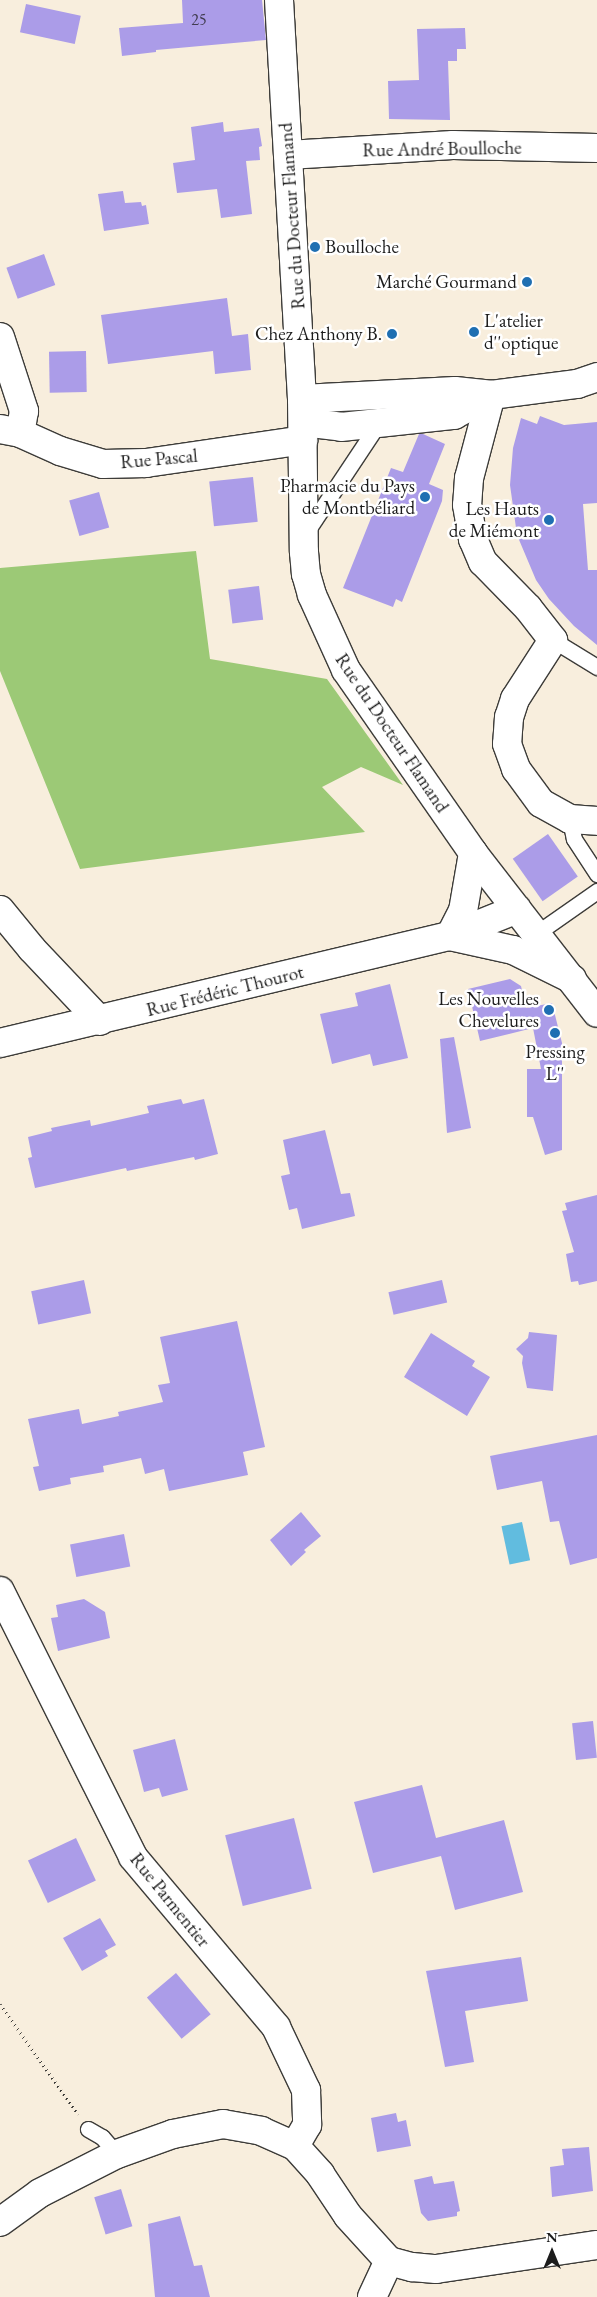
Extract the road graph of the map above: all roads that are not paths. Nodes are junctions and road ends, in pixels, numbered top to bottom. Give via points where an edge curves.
1 (279, 0) edge
2 (597, 148) edge
3 (288, 154) junction
4 (0, 337) edge
5 (597, 377) edge
6 (491, 395) junction
7 (303, 420) junction
8 (378, 424) junction
9 (10, 431) edge
10 (304, 534) junction
11 (553, 640) junction
12 (597, 667) edge
13 (570, 819) junction
14 (597, 821) edge
15 (473, 853) junction
16 (597, 874) edge
17 (597, 891) edge
18 (517, 909) junction
19 (0, 910) edge
20 (537, 933) junction
21 (450, 936) junction
22 (572, 979) junction
23 (597, 1013) edge
24 (100, 1021) junction
25 (0, 1044) edge
26 (0, 1591) edge
27 (88, 2129) road end
28 (295, 2146) junction
29 (117, 2154) junction
30 (0, 2222) edge
31 (597, 2245) edge
32 (389, 2261) junction
33 (372, 2297) edge

1 - 3 street, Rue du Docteur Flamand
2 - 3 street, Rue André Boulloche via 453,146
3 - 7 street, Rue du Docteur Flamand
4 - 9 street, Rue Pascal via 24,411
5 - 6 street via 577,384
6 - 7 street via 455,391
6 - 8 street via 454,415
6 - 11 street via 469,478 467,505 473,539 483,562 528,608
7 - 8 street via 341,427
7 - 9 street, Rue Pascal via 146,463 103,464
7 - 10 street, Rue du Docteur Flamand
8 - 10 lane
10 - 15 street, Rue du Docteur Flamand via 306,574 312,596 346,670
11 - 12 lane
11 - 13 street via 515,699 509,717 507,744 516,769 541,803
13 - 14 street
13 - 16 lane via 574,839
15 - 18 street, Rue du Docteur Flamand
15 - 21 street via 463,912
17 - 20 lane
18 - 20 street, Rue du Docteur Flamand
18 - 21 street, Rue Frédéric Thourot
19 - 24 street
20 - 22 street, Rue du Docteur Flamand
21 - 22 street, Rue Frédéric Thourot via 513,950
21 - 24 street, Rue Frédéric Thourot
22 - 23 street, Rue du Docteur Flamand
24 - 25 street, Rue Frédéric Thourot
26 - 28 street, Rue Parmentier via 133,1858 276,2027 306,2090 307,2125
27 - 29 lane via 102,2137
28 - 29 street via 261,2131 224,2124 173,2134
28 - 32 street via 320,2174 348,2216
29 - 30 street via 40,2193
31 - 32 street via 436,2269
32 - 33 street

